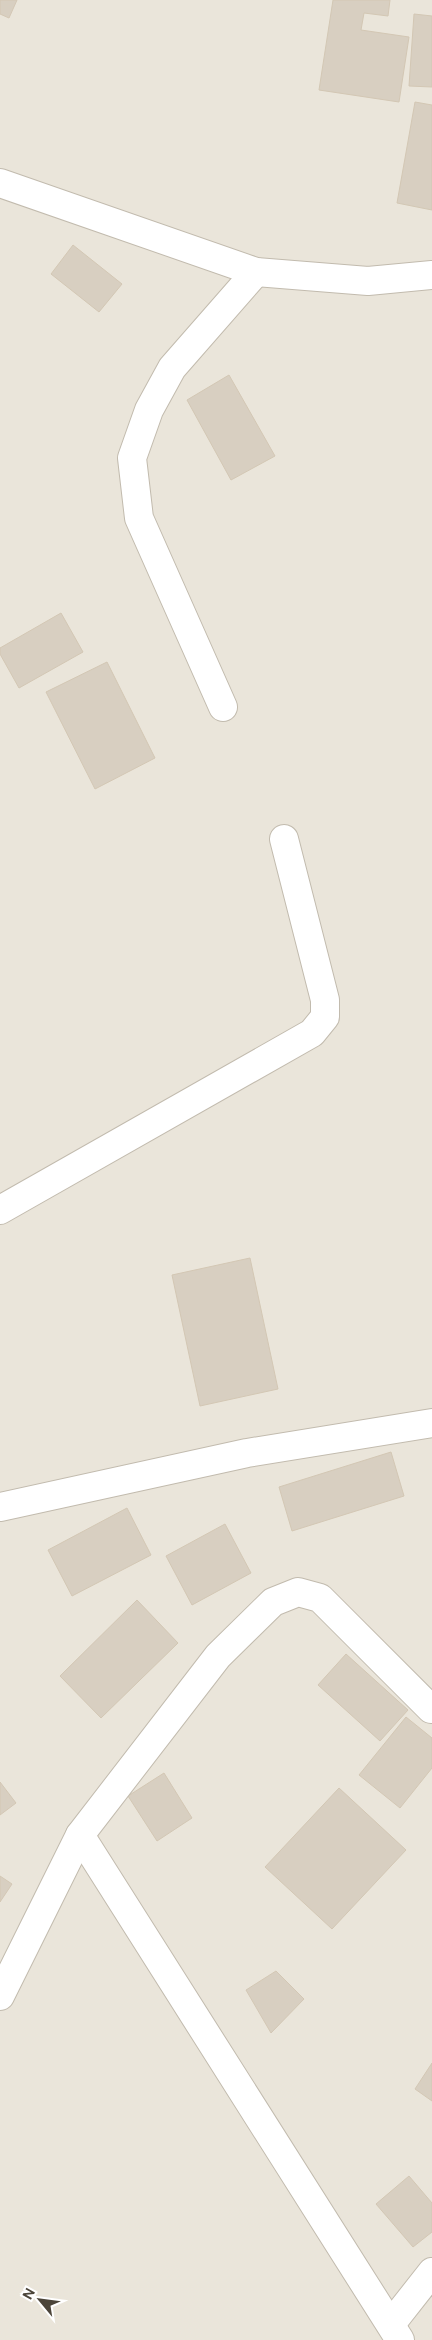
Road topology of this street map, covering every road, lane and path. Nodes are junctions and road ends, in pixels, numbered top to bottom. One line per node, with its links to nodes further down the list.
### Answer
1 (0, 183): 2 (street)
2 (256, 272): 3 (street); 4 (street)
3 (432, 275)
4 (223, 707)
5 (284, 839): 6 (street)
6 (0, 1210)
7 (432, 1423): 8 (street)
8 (0, 1507)
9 (431, 1709): 10 (street)
10 (80, 1835): 11 (street); 13 (street)
11 (0, 1996)
12 (432, 2272): 13 (street)
13 (395, 2332)

